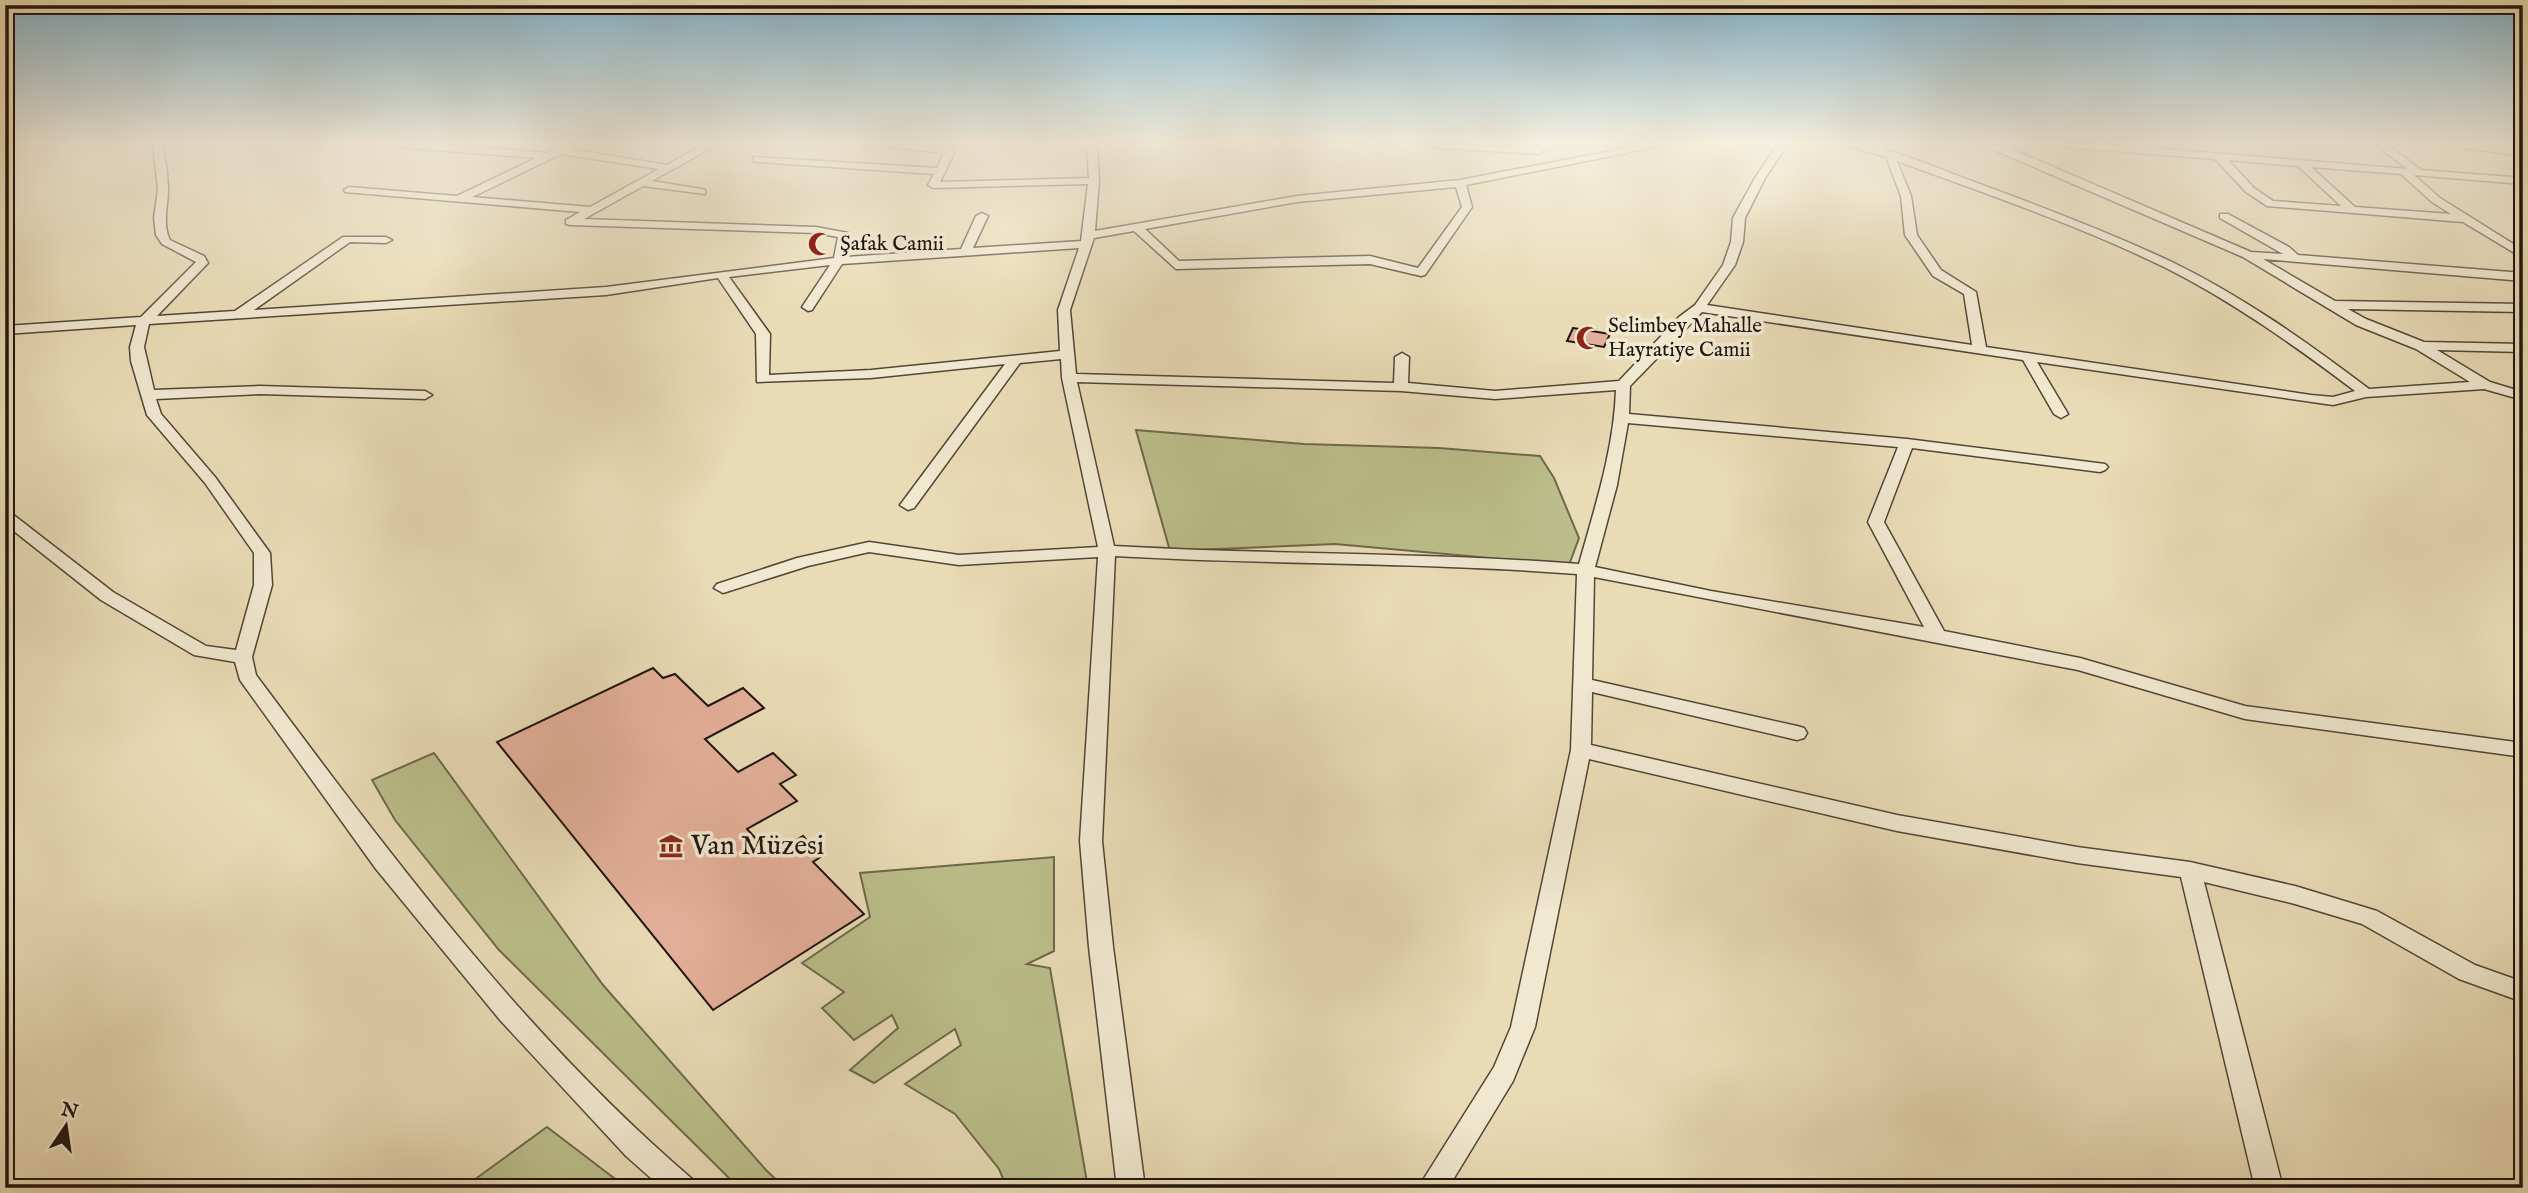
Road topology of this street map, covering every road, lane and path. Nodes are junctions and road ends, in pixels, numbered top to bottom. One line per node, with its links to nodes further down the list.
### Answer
1 (162, 200): 35 (street)
2 (467, 200): 14 (street)
3 (611, 200): 15 (street)
4 (1092, 200): 22 (street)
5 (1293, 200): 20 (street)
6 (1465, 200): 20 (street)
7 (1749, 200): 32 (street)
8 (1906, 200): 39 (street)
9 (2012, 200): 50 (street)
10 (2120, 200): 24 (street)
11 (2262, 200): 16 (street)
12 (2341, 200): 16 (street)
13 (2436, 200): 19 (street)
14 (483, 201): 15 (street)
15 (592, 210): 27 (street)
16 (2353, 211): 19 (street)
17 (982, 216): 23 (street)
18 (2224, 216): 26 (street)
19 (2467, 219): 25 (street)
20 (1136, 226): 22 (street)
21 (386, 240): 34 (street)
22 (1087, 240): 23 (street); 40 (street)
23 (965, 251): 27 (street)
24 (2247, 255): 26 (street); 30 (street)
25 (2523, 255)
26 (2293, 258): 29 (street)
27 (838, 261): 28 (street); 31 (street)
28 (721, 274): 34 (street); 42 (street)
29 (2523, 276)
30 (2333, 305): 33 (street); 37 (street)
31 (808, 307)
32 (1699, 308): 39 (street); 45 (street)
33 (2523, 308)
34 (237, 316): 35 (street)
35 (144, 323): 36 (street); 52 (street)
36 (5, 330)
37 (2421, 346): 38 (street); 46 (street)
38 (2523, 348)
39 (1980, 349): 43 (street)
40 (1067, 354): 42 (street); 44 (street)
41 (1402, 357): 47 (street)
42 (1017, 358): 58 (street)
43 (2028, 358): 50 (street); 54 (street)
44 (1069, 378): 47 (street); 60 (street)
45 (1623, 385): 47 (street); 55 (street)
46 (2485, 385): 48 (street); 50 (street)
47 (1401, 387)
48 (2502, 390): 49 (street); 53 (street)
49 (2523, 390)
50 (2366, 393)
51 (425, 394): 52 (street)
52 (148, 395): 64 (street)
53 (2523, 396)
54 (2061, 414)
55 (1622, 418): 56 (street); 61 (street)
56 (1907, 443): 57 (street); 63 (street)
57 (2100, 467)
58 (908, 505)
59 (5, 516): 64 (street)
60 (1107, 551): 61 (street); 62 (street); 72 (street)
61 (1586, 570): 63 (street); 65 (street)
62 (723, 588)
63 (1937, 635): 68 (street)
64 (243, 657): 71 (street)
65 (1583, 684): 66 (street); 67 (street)
66 (1797, 733)
67 (1581, 750): 69 (street); 73 (street)
68 (2523, 750)
69 (2190, 870): 70 (street); 74 (street)
70 (2523, 992)
71 (682, 1188)
72 (1131, 1188)
73 (1432, 1188)
74 (2269, 1188)

